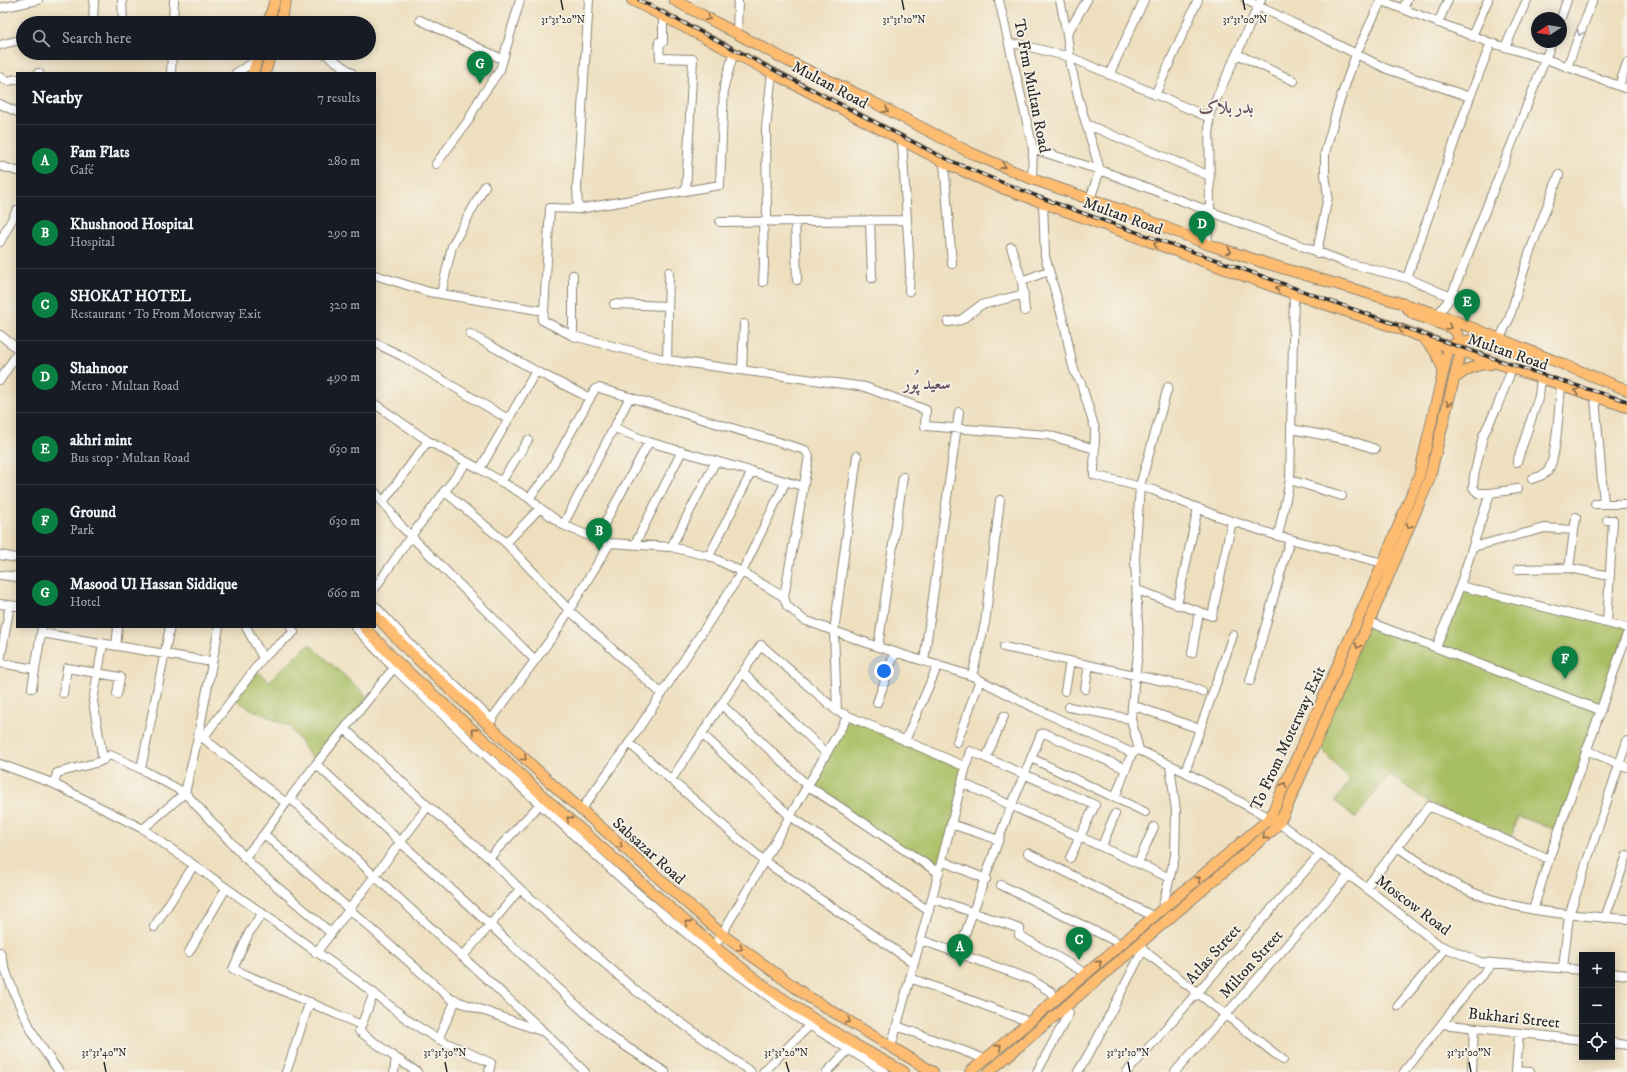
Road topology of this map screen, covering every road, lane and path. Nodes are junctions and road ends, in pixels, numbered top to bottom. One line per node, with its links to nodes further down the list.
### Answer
1 (38, 0): 26 (street)
2 (94, 0): 30 (street)
3 (122, 0): 31 (street)
4 (174, 0): 32 (street)
5 (275, 0): 33 (main road)
6 (286, 0): 34 (main road)
7 (520, 0): 50 (street)
8 (589, 0): 91 (street)
9 (632, 0): 29 (main road, Multan Road)
10 (674, 0): 37 (main road, Multan Road, one-way to 37)
11 (738, 0): 37 (street)
12 (999, 0): 43 (street, To Frm Multan Road)
13 (1060, 0): 38 (street)
14 (1087, 0): 38 (street)
15 (1144, 0): 65 (street)
16 (1198, 0): 71 (street)
17 (1246, 0): 25 (street)
18 (1380, 0): 27 (street); 48 (street)
19 (1407, 0): 27 (street)
20 (1448, 0): 36 (street)
21 (1488, 0): 39 (street)
22 (1527, 0): 44 (street)
23 (1568, 0): 28 (street)
24 (1593, 0): 58 (street, one-way to 58)
25 (1260, 3): 47 (street); 48 (street)
26 (0, 8)
27 (1403, 9): 36 (street)
28 (1563, 12)
29 (663, 15): 46 (main road, Multan Road); 88 (street)
30 (93, 16)
31 (123, 16)
32 (173, 16)
33 (270, 16)
34 (282, 16)
35 (420, 20): 50 (street)
36 (1438, 23): 39 (street)
37 (737, 33): 86 (main road, Multan Road, one-way to 86)
38 (1067, 34): 49 (street)
39 (1472, 36): 41 (street)
40 (16, 41): 42 (street)
41 (1491, 43): 44 (street); 72 (street)
42 (0, 45)
43 (1010, 45): 49 (street); 78 (street, To Frm Multan Road)
44 (1505, 47): 51 (street)
45 (1550, 48): 51 (street)
46 (734, 52): 64 (main road, Multan Road); 88 (street)
47 (1237, 54): 68 (street); 75 (street)
48 (1356, 54): 72 (street); 102 (street)
49 (1070, 56): 65 (street); 76 (street)
50 (502, 59): 80 (street)
51 (1546, 59): 58 (street); 117 (street)
52 (172, 60): 59 (street)
53 (253, 60): 60 (street)
54 (256, 60): 61 (main road)
55 (269, 60): 62 (main road)
56 (334, 60): 63 (street)
57 (1627, 63): 69 (street)
58 (1567, 67): 69 (street)
59 (171, 72)
60 (237, 72)
61 (253, 72)
62 (265, 72)
63 (351, 72)
64 (772, 72): 77 (main road, Multan Road); 96 (street)
65 (1109, 75): 71 (street)
66 (0, 77): 67 (street)
67 (16, 79)
68 (1294, 81)
69 (1619, 86): 70 (street)
70 (1627, 89)
71 (1155, 95): 75 (street)
72 (1470, 97): 109 (street)
73 (0, 104): 74 (street)
74 (16, 112)
75 (1210, 118): 85 (street)
76 (1086, 124): 82 (street); 85 (street)
77 (902, 140): 79 (main road, Multan Road); 95 (street)
78 (1033, 149): 82 (street); 86 (street, To Frm Multan Road)
79 (944, 162): 90 (main road, Multan Road); 103 (street)
80 (436, 164)
81 (0, 167): 83 (street)
82 (1100, 170): 89 (street); 93 (street)
83 (16, 171)
84 (1559, 175): 130 (street)
85 (1210, 176): 93 (street)
86 (1032, 179): 89 (main road, Multan Road)
87 (485, 186): 114 (street)
88 (686, 191): 91 (street)
89 (1090, 198): 100 (main road, Multan Road)
90 (1042, 203): 104 (street); 116 (main road, Multan Road, one-way to 90)
91 (578, 209): 122 (street)
92 (16, 212): 99 (street)
93 (1210, 212): 100 (street); 102 (street)
94 (870, 220): 95 (street); 97 (street); 108 (street)
95 (907, 220): 113 (street)
96 (765, 221): 97 (street); 98 (street); 112 (street)
97 (795, 221): 110 (street)
98 (720, 222)
99 (0, 242)
100 (1207, 244): 118 (main road, Multan Road, one-way to 118)
101 (1011, 247): 111 (street)
102 (1317, 252): 109 (street)
103 (952, 264)
104 (1048, 271): 111 (street); 162 (street)
105 (669, 272): 120 (street)
106 (376, 275): 114 (street)
107 (573, 276): 128 (street)
108 (872, 278)
109 (1407, 278): 117 (street)
110 (797, 280)
111 (1022, 281): 115 (street)
112 (763, 282)
113 (909, 291)
114 (441, 294): 122 (street)
115 (1024, 294): 121 (street); 124 (street)
116 (1294, 294): 129 (main road, Multan Road, one-way to 116); 158 (street)
117 (1451, 298): 123 (street)
118 (1403, 303): 123 (main road, Multan Road); 134 (main road, one-way to 134)
119 (614, 304): 120 (street)
120 (668, 306): 137 (street)
121 (1025, 310)
122 (544, 311): 128 (street)
123 (1438, 314): 130 (main road, Multan Road)
124 (948, 322)
125 (744, 324): 140 (street)
126 (470, 334): 141 (street)
127 (0, 335): 132 (street)
128 (573, 336): 137 (street)
129 (1423, 337): 133 (main road, Multan Road); 142 (main road)
130 (1500, 338): 136 (main road, Multan Road)
131 (376, 343): 155 (street)
132 (16, 347)
133 (1449, 347): 134 (main road, Multan Road); 142 (main road, To From Moterway Exit)
134 (1460, 347): 136 (main road); 138 (main road, Multan Road); 143 (main road, To From Moterway Exit)
135 (16, 356): 145 (street)
136 (1545, 357): 148 (main road, Multan Road)
137 (667, 360): 140 (street)
138 (1499, 364): 139 (main road, Multan Road); 143 (main road)
139 (1512, 369): 144 (main road, Multan Road); 181 (street)
140 (742, 370): 157 (street)
141 (536, 371): 150 (street); 155 (street)
142 (1444, 371): 206 (main road, To From Moterway Exit)
143 (1455, 378): 224 (main road, To From Moterway Exit, one-way to 224)
144 (1541, 379): 146 (main road, Multan Road); 168 (street)
145 (0, 380)
146 (1561, 386): 151 (main road, Multan Road, one-way to 146); 172 (street)
147 (1168, 387): 177 (street)
148 (1627, 390)
149 (630, 397): 150 (street); 156 (street); 176 (street)
150 (590, 398): 183 (street)
151 (1595, 398): 153 (main road, Multan Road); 186 (street)
152 (376, 405): 160 (street)
153 (1627, 408)
154 (959, 412): 157 (street)
155 (508, 419): 169 (street)
156 (614, 428): 161 (street); 192 (street)
157 (957, 429): 162 (street); 248 (street)
158 (1291, 429): 163 (street); 173 (street)
159 (528, 440): 175 (street)
160 (428, 441): 167 (street); 185 (street)
161 (649, 442): 164 (street); 196 (street)
162 (1095, 449): 177 (street)
163 (1375, 449)
164 (682, 451): 166 (street); 200 (street)
165 (858, 456): 235 (street)
166 (716, 461): 170 (street); 201 (street)
167 (467, 462): 169 (street); 179 (street)
168 (1517, 462)
169 (480, 469): 175 (street)
170 (752, 471): 174 (street); 204 (street)
171 (903, 477): 240 (street)
172 (1532, 479)
173 (1290, 480): 182 (street); 195 (street)
174 (786, 481): 176 (street); 209 (street)
175 (501, 482): 183 (street)
176 (802, 486): 216 (street)
177 (1140, 486): 188 (street); 215 (street)
178 (1518, 489): 181 (street)
179 (444, 491): 194 (street); 198 (street)
180 (376, 493): 185 (street)
181 (1490, 493): 202 (street)
182 (1342, 496)
183 (529, 498): 187 (street)
184 (1000, 500): 259 (street)
185 (383, 502): 194 (street)
186 (1627, 504)
187 (540, 508): 192 (street); 198 (street)
188 (1198, 508): 191 (street); 218 (street)
189 (1576, 516): 193 (street)
190 (1607, 520): 211 (street)
191 (1232, 521): 195 (street); 222 (street)
192 (563, 525): 196 (street)
193 (1574, 530): 202 (street); 207 (street)
194 (411, 536): 214 (street); 247 (street)
195 (1278, 536): 197 (street)
196 (596, 539): 199 (street)
197 (1290, 539): 206 (street); 261 (street)
198 (506, 543): 221 (street)
199 (610, 543): 200 (street); 221 (street)
200 (635, 544): 201 (street)
201 (671, 547): 204 (street)
202 (1473, 547): 213 (street)
203 (0, 555): 205 (street)
204 (709, 556): 209 (street)
205 (16, 558)
206 (1383, 563): 319 (main road, To From Moterway Exit, one-way to 206)
207 (1569, 568): 208 (street); 211 (street)
208 (1518, 569)
209 (742, 572): 216 (street); 268 (street)
210 (0, 575): 212 (street)
211 (1610, 576): 225 (street)
212 (16, 578)
213 (1460, 586): 225 (street); 242 (street)
214 (376, 587)
215 (1137, 590): 218 (street); 258 (street)
216 (784, 597): 235 (street, Moscow Road)
217 (0, 604): 219 (street)
218 (1177, 605): 222 (street)
219 (13, 606): 250 (street)
220 (376, 607): 278 (street)
221 (569, 610): 247 (street); 268 (street)
222 (1199, 612): 244 (street)
223 (376, 616): 278 (main road, Sabsazar Road)
224 (1369, 622): 242 (street); 320 (main road, To From Moterway Exit, one-way to 320)
225 (1608, 623): 233 (street)
226 (118, 628): 239 (street)
227 (170, 628): 245 (street)
228 (219, 628): 251 (street)
229 (247, 628): 246 (street)
230 (291, 628): 246 (street)
231 (355, 628): 254 (street)
232 (365, 628): 254 (main road, Sabsazar Road)
233 (1627, 628)
234 (42, 630): 238 (street); 255 (street)
235 (834, 632): 240 (street, Moscow Road); 274 (street)
236 (1627, 634): 273 (street)
237 (1233, 635): 280 (street)
238 (103, 644): 239 (street); 256 (street)
239 (116, 646): 245 (street)
240 (878, 647): 243 (street, Moscow Road)
241 (1004, 647): 249 (street)
242 (1436, 648): 273 (street)
243 (895, 652): 248 (street, Moscow Road); 269 (street)
244 (1192, 652)
245 (164, 653): 251 (street); 301 (street)
246 (263, 658): 282 (street)
247 (535, 660): 278 (street)
248 (924, 661): 252 (street, Moscow Road)
249 (1070, 661): 253 (street); 264 (street)
250 (0, 662): 255 (street)
251 (212, 662): 282 (street)
252 (938, 665): 259 (street, Moscow Road); 284 (street)
253 (1089, 665): 258 (street); 263 (street)
254 (396, 666): 279 (street); 288 (main road, Sabsazar Road, one-way to 254); 312 (street)
255 (35, 669): 262 (street)
256 (98, 673): 266 (street); 267 (street); 294 (street)
257 (743, 673): 270 (street); 274 (street); 291 (street)
258 (1135, 675): 265 (street); 271 (street)
259 (972, 676): 260 (street, Moscow Road)
260 (980, 680): 285 (street); 290 (street, Moscow Road)
261 (1250, 681)
262 (32, 688)
263 (1085, 689)
264 (1065, 691)
265 (1202, 692)
266 (63, 693)
267 (117, 694)
268 (662, 694): 287 (street)
269 (877, 703)
270 (722, 704): 281 (street); 308 (street)
271 (1132, 705): 277 (street); 280 (street)
272 (1069, 707): 277 (street)
273 (1600, 710): 289 (street)
274 (837, 711): 275 (street)
275 (848, 716): 284 (street); 291 (street)
276 (1004, 716): 292 (street)
277 (1131, 719): 290 (street)
278 (490, 722): 283 (main road, Sabsazar Road)
279 (345, 729): 296 (street); 313 (street)
280 (1200, 729): 303 (street)
281 (702, 734): 305 (street); 318 (street)
282 (200, 738): 309 (street); 311 (street)
283 (504, 739): 288 (main road); 315 (main road, Sabsazar Road, one-way to 315)
284 (905, 741): 299 (street)
285 (957, 742)
286 (1627, 742): 297 (street)
287 (629, 743): 305 (street); 315 (street)
288 (495, 750): 312 (main road, Sabsazar Road)
289 (1586, 750): 297 (street); 336 (street)
290 (1136, 751): 298 (street, Moscow Road); 302 (street)
291 (826, 753): 308 (street)
292 (986, 758): 299 (street); 304 (street)
293 (1031, 758): 302 (street); 304 (street); 310 (street)
294 (103, 760): 301 (street); 307 (street)
295 (0, 764): 307 (street)
296 (316, 764): 311 (street); 327 (street)
297 (1619, 764): 300 (street); 357 (street)
298 (1170, 765): 303 (street, Moscow Road); 344 (street)
299 (966, 767): 306 (street)
300 (1627, 767)
301 (141, 769): 309 (street)
302 (1126, 769): 310 (street)
303 (1185, 772): 319 (street, Moscow Road)
304 (1025, 774): 314 (street); 325 (street)
305 (671, 780): 337 (street)
306 (962, 783): 314 (street); 321 (street)
307 (54, 784): 323 (street)
308 (807, 785): 318 (street); 341 (street)
309 (185, 793): 323 (street); 333 (street)
310 (1115, 798): 316 (street)
311 (288, 800): 324 (street); 342 (street)
312 (542, 801): 334 (street); 369 (main road, Sabsazar Road)
313 (428, 806): 327 (street); 334 (street)
314 (1011, 806): 325 (street); 326 (street)
315 (581, 810): 364 (main road, Sabsazar Road, one-way to 364)
316 (1145, 812)
317 (1115, 814): 328 (street)
318 (790, 816): 337 (street); 354 (street)
319 (1270, 818): 320 (street, Moscow Road); 351 (main road, To From Moterway Exit, one-way to 319)
320 (1279, 823): 331 (street, Moscow Road); 367 (main road, To From Moterway Exit, one-way to 367)
321 (951, 824): 326 (street); 338 (street)
322 (1154, 827): 339 (street)
323 (143, 829): 340 (street)
324 (264, 834): 333 (street); 352 (street)
325 (1080, 836): 328 (street); 335 (street)
326 (999, 840): 345 (street)
327 (401, 842): 342 (street); 361 (street)
328 (1102, 846): 339 (street)
329 (1397, 847): 336 (street); 348 (street); 353 (street)
330 (1028, 853): 358 (street)
331 (1320, 854): 343 (street, Moscow Road); 384 (street, Atlas Street)
332 (1627, 855): 359 (street)
333 (244, 858): 363 (street)
334 (489, 858): 349 (street)
335 (1070, 858)
336 (1549, 859): 353 (street)
337 (764, 861): 364 (street); 375 (street)
338 (942, 861): 341 (street); 345 (street)
339 (1138, 863): 344 (street)
340 (194, 865): 347 (street); 362 (street)
341 (939, 873): 350 (street)
342 (375, 876): 352 (street); 374 (street)
343 (1349, 876): 348 (street, Moscow Road); 391 (street, Milton Street)
344 (1170, 878): 351 (street)
345 (986, 879): 356 (street)
346 (1001, 885): 366 (street)
347 (226, 888): 355 (street); 371 (street)
348 (1366, 888): 368 (street, Moscow Road)
349 (520, 889): 361 (street); 418 (street)
350 (932, 898): 354 (street); 356 (street)
351 (1162, 909): 358 (main road, To From Moterway Exit)
352 (349, 910): 363 (street); 387 (street)
353 (1534, 910): 357 (street)
354 (929, 911): 365 (street)
355 (262, 913): 372 (street); 388 (street)
356 (973, 914): 373 (street); 381 (street)
357 (1569, 915): 359 (street); 378 (street)
358 (1153, 916): 366 (main road, To From Moterway Exit)
359 (1605, 918): 360 (street)
360 (1627, 919)
361 (491, 924): 374 (street); 417 (street)
362 (154, 927)
363 (331, 933): 372 (street)
364 (723, 935): 369 (street); 405 (main road, Sabsazar Road, one-way to 405)
365 (920, 940): 373 (street); 375 (street)
366 (1121, 944): 381 (main road, To From Moterway Exit, one-way to 366)
367 (1141, 947): 384 (street); 390 (main road, To From Moterway Exit); 426 (street)
368 (1446, 948): 376 (street, Moscow Road); 389 (street)
369 (713, 950): 393 (main road, Sabsazar Road)
370 (0, 952): 377 (street)
371 (189, 952)
372 (316, 953): 385 (street)
373 (958, 954): 386 (street)
374 (463, 956): 398 (street)
375 (914, 963): 383 (street)
376 (1492, 963): 378 (street, Moscow Road); 394 (street, Bukhari Street)
377 (2, 967): 411 (street)
378 (1563, 968): 379 (street, Moscow Road)
379 (1579, 970)
380 (1615, 973): 382 (street)
381 (1087, 974): 386 (main road, To From Moterway Exit)
382 (1627, 975)
383 (910, 978): 392 (street); 396 (street)
384 (1197, 992): 391 (street); 427 (street, Atlas Street)
385 (374, 993): 395 (street); 400 (street)
386 (1057, 999): 392 (main road, To From Moterway Exit)
387 (456, 1000): 398 (street); 400 (street)
388 (310, 1002): 395 (street); 412 (street)
389 (1398, 1006)
390 (1065, 1008): 424 (main road, To From Moterway Exit); 425 (street)
391 (1225, 1014): 408 (street); 428 (street, Milton Street)
392 (1030, 1022): 407 (main road, To From Moterway Exit, one-way to 392)
393 (812, 1023): 404 (main road, Sabsazar Road); 419 (street)
394 (1442, 1024): 397 (street, Bukhari Street); 429 (street, Bukhari Street)
395 (361, 1025): 406 (street)
396 (897, 1026): 405 (street); 407 (street)
397 (1474, 1028): 399 (street, Bukhari Street); 430 (street)
398 (544, 1032): 416 (street)
399 (1519, 1033): 401 (street, Bukhari Street); 410 (street)
400 (438, 1039): 415 (street)
401 (1579, 1040)
402 (1615, 1043): 403 (street)
403 (1627, 1045)
404 (851, 1047): 409 (main road, Sabsazar Road); 420 (street)
405 (891, 1047): 422 (main road, Sabsazar Road)
406 (396, 1058): 413 (street); 414 (street)
407 (985, 1059): 423 (main road, To From Moterway Exit)
408 (1283, 1060)
409 (887, 1069): 421 (main road, Sabsazar Road)
410 (1516, 1071): 431 (street)
411 (59, 1072)
412 (286, 1072)
413 (394, 1072)
414 (417, 1072)
415 (489, 1072)
416 (585, 1072)
417 (665, 1072)
418 (751, 1072)
419 (763, 1072)
420 (827, 1072)
421 (904, 1072)
422 (933, 1072)
423 (970, 1072)
424 (989, 1072)
425 (1037, 1072)
426 (1078, 1072)
427 (1127, 1072)
428 (1175, 1072)
429 (1404, 1072)
430 (1472, 1072)
431 (1530, 1072)

